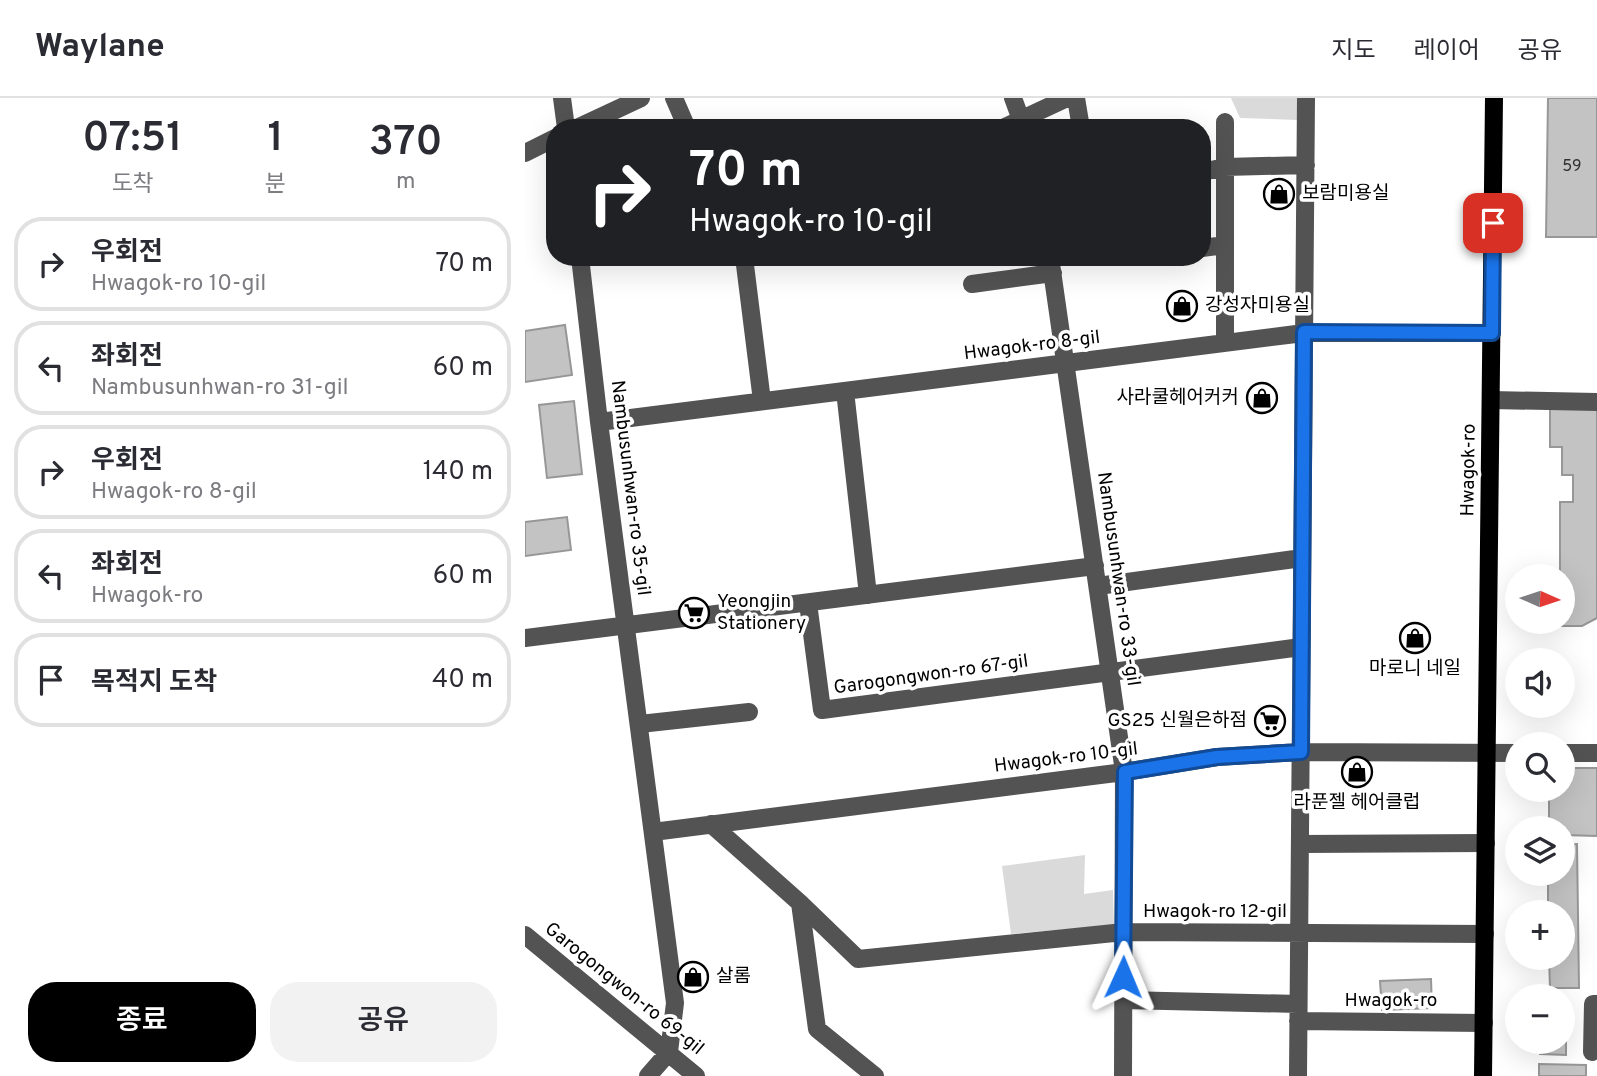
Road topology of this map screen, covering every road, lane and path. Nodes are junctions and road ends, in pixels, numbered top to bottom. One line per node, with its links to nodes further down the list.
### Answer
1 (562, 98): 9 (street)
2 (641, 98): 10 (street)
3 (674, 98): 11 (street)
4 (1013, 98): 12 (street)
5 (1066, 98): 13 (street)
6 (1076, 98): 14 (street)
7 (1306, 98): 18 (street)
8 (1495, 98): 29 (main road, Hwagok-ro)
9 (565, 119)
10 (596, 119)
11 (683, 119)
12 (1021, 119)
13 (1030, 119)
14 (1080, 119)
15 (1226, 122): 19 (street)
16 (546, 142): 17 (street)
17 (525, 153)
18 (1305, 165): 19 (street); 28 (street)
19 (1225, 167): 20 (street); 21 (street)
20 (1211, 170)
21 (1225, 246): 22 (street); 30 (street)
22 (1211, 247)
23 (581, 266): 36 (street, Nambusunhwan-ro 35-gil)
24 (745, 266): 34 (street)
25 (1048, 266): 27 (street)
26 (1052, 266): 31 (street, Nambusunhwan-ro 33-gil)
27 (972, 284)
28 (1304, 332): 29 (street, Hwagok-ro 8-gil); 30 (street, Hwagok-ro 8-gil); 37 (street)
29 (1492, 333): 33 (main road, Hwagok-ro)
30 (1226, 342): 31 (street, Hwagok-ro 8-gil)
31 (1066, 363): 32 (street, Hwagok-ro 8-gil); 38 (street, Nambusunhwan-ro 33-gil)
32 (845, 391): 34 (street, Hwagok-ro 8-gil); 40 (street)
33 (1491, 400): 35 (street); 49 (main road, Hwagok-ro)
34 (762, 401): 36 (street, Hwagok-ro 8-gil)
35 (1597, 401)
36 (599, 422): 42 (street, Nambusunhwan-ro 35-gil)
37 (1302, 558): 39 (street); 44 (street)
38 (1095, 566): 39 (street, Nambusunhwan-ro 33-gil); 40 (street)
39 (1098, 586): 45 (street, Nambusunhwan-ro 33-gil)
40 (868, 595): 41 (street)
41 (808, 603): 42 (street); 45 (street, Garogongwon-ro 67-gil)
42 (627, 626): 43 (street); 47 (street, Nambusunhwan-ro 35-gil)
43 (525, 638)
44 (1301, 647): 45 (street); 48 (street)
45 (1111, 672): 53 (street, Nambusunhwan-ro 33-gil)
46 (749, 712): 47 (street)
47 (640, 724): 55 (street, Nambusunhwan-ro 35-gil)
48 (1301, 752): 49 (street, Hwagok-ro 10-gil); 53 (street, Hwagok-ro 10-gil); 57 (street)
49 (1487, 753): 50 (street, Hwagok-ro 10-gil); 56 (main road, Hwagok-ro)
50 (1505, 753)
51 (1575, 753): 52 (street)
52 (1597, 753)
53 (1125, 772): 54 (street, Hwagok-ro 10-gil); 59 (street, Nambusunhwan-ro 33-gil)
54 (711, 824): 55 (street, Hwagok-ro 10-gil); 58 (street, Hwagok-ro 12-gil)
55 (653, 832): 67 (street, Nambusunhwan-ro 35-gil)
56 (1486, 843): 57 (street); 61 (main road, Hwagok-ro)
57 (1300, 844): 60 (street)
58 (800, 903): 59 (street, Hwagok-ro 12-gil); 71 (street)
59 (1124, 932): 60 (street, Hwagok-ro 12-gil); 63 (street, Nambusunhwan-ro 33-gil)
60 (1299, 933): 61 (street, Hwagok-ro 12-gil); 65 (street)
61 (1485, 934): 66 (main road, Hwagok-ro)
62 (525, 935): 67 (street, Garogongwon-ro 69-gil)
63 (1123, 1000): 65 (street, Hwagok-ro); 72 (street, Nambusunhwan-ro 33-gil)
64 (1597, 1004): 68 (street)
65 (1298, 1013): 66 (street, Hwagok-ro); 73 (street)
66 (1484, 1023): 74 (main road, Hwagok-ro)
67 (669, 1052): 69 (street); 70 (street, Garogongwon-ro 69-gil)
68 (1592, 1052)
69 (648, 1076)
70 (697, 1076)
71 (875, 1076)
72 (1123, 1076)
73 (1298, 1076)
74 (1483, 1076)

